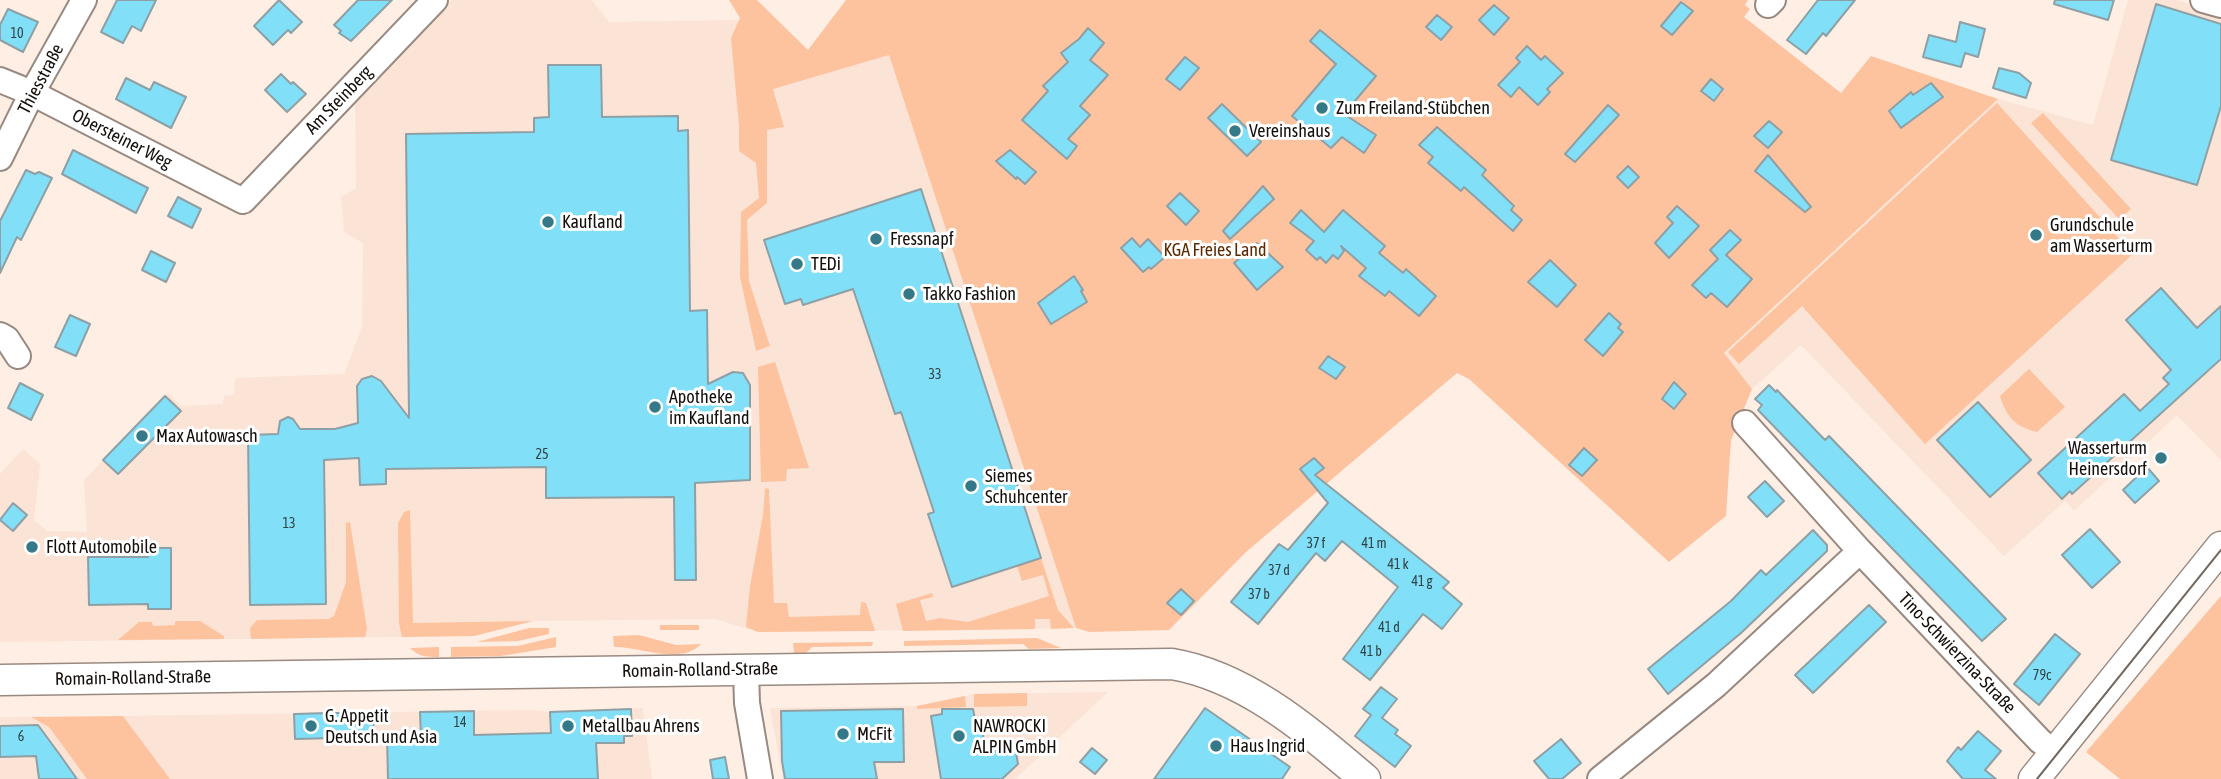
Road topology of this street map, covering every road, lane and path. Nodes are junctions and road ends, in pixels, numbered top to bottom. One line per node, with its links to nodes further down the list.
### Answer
1 (84, 0): 6 (street, Thiesstraße)
2 (435, 0): 8 (street, Am Steinberg)
3 (2203, 0): 4 (street)
4 (2221, 5)
5 (0, 80): 6 (street, Obersteiner Weg)
6 (32, 93): 7 (street, Thiesstraße); 8 (street, Obersteiner Weg)
7 (0, 159)
8 (243, 201)
9 (0, 335): 10 (street)
10 (18, 356)
11 (1745, 423): 13 (street, Tino-Schwierzina-Straße)
12 (2221, 547): 16 (main road)
13 (1860, 551): 16 (street, Tino-Schwierzina-Straße); 19 (street)
14 (746, 670): 15 (main road, Romain-Rolland-Straße); 17 (main road, Romain-Rolland-Straße); 18 (street)
15 (0, 680)
16 (2056, 753): 20 (main road)
17 (1360, 778)
18 (760, 779)
19 (1600, 779)
20 (2034, 779)

